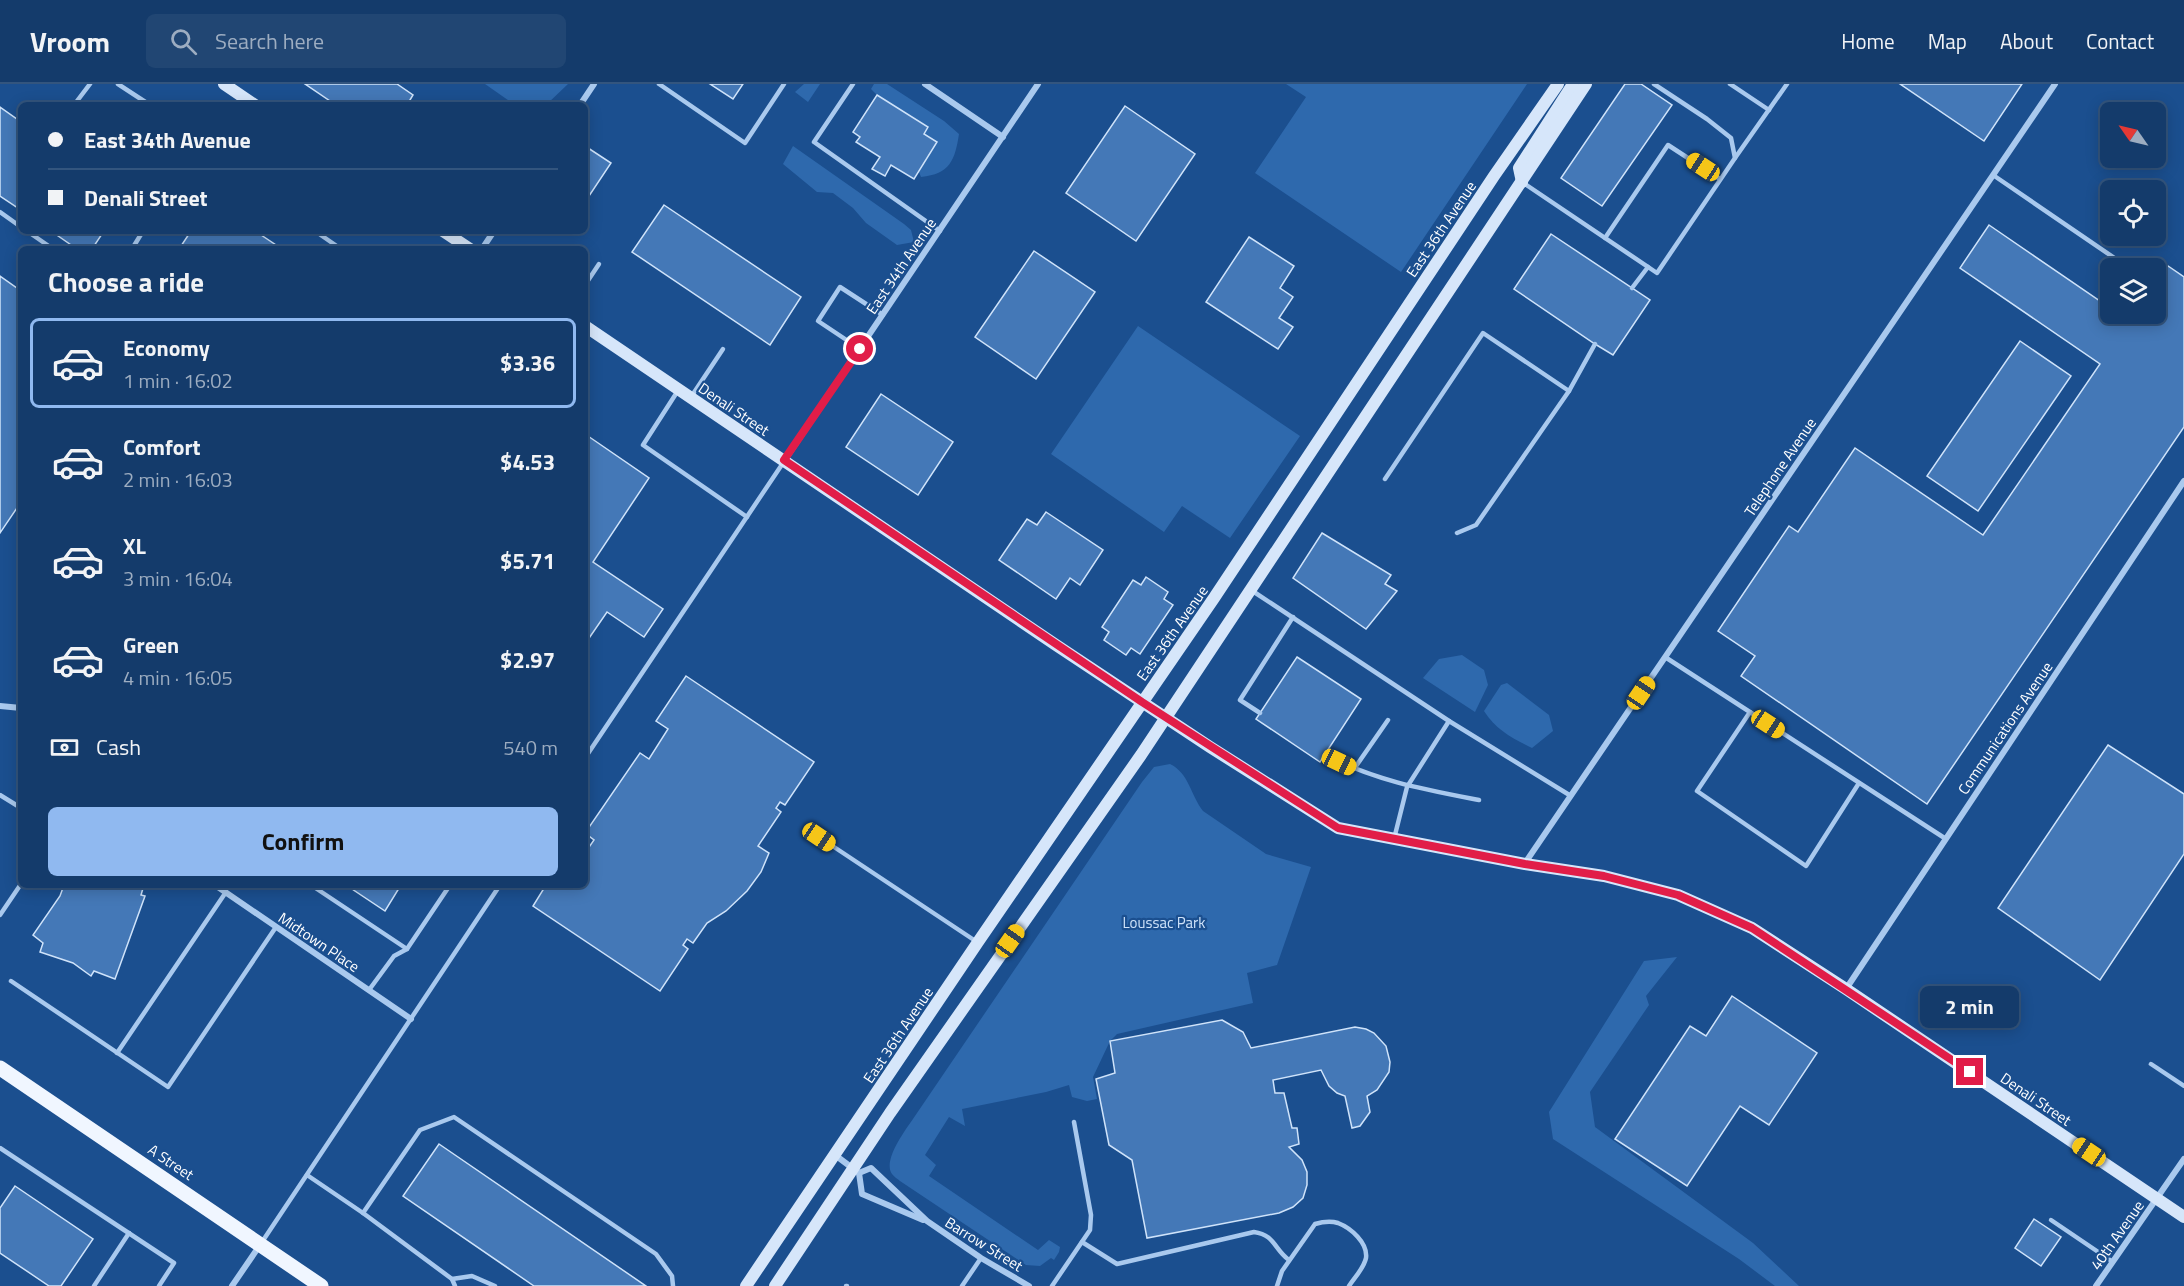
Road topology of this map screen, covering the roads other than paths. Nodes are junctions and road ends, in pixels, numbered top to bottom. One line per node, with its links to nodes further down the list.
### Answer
1 (90, 84): 17 (lane)
2 (118, 84): 18 (lane)
3 (224, 84): 19 (main road)
4 (594, 84): 20 (street)
5 (659, 84): 6 (lane)
6 (784, 84)
7 (853, 84): 29 (lane)
8 (925, 84): 22 (street)
9 (1038, 84): 22 (street, East 34th Avenue)
10 (1558, 84): 58 (main road, East 36th Avenue)
11 (1573, 84): 26 (main road)
12 (1586, 84): 26 (main road)
13 (1654, 84): 23 (lane)
14 (1730, 84): 21 (lane)
15 (1787, 84): 21 (lane)
16 (2055, 84): 24 (street, Telephone Avenue)
17 (76, 102)
18 (145, 102)
19 (251, 102)
20 (582, 102)
21 (1768, 110): 23 (lane)
22 (1003, 137): 29 (street, East 34th Avenue)
23 (1735, 158): 25 (lane)
24 (1993, 175): 37 (lane); 57 (street, Telephone Avenue)
25 (1720, 179): 33 (lane); 39 (lane)
26 (1522, 182): 33 (lane); 55 (main road)
27 (0, 212): 28 (lane)
28 (18, 225)
29 (940, 231): 42 (street, East 34th Avenue)
30 (31, 234): 34 (lane)
31 (319, 234): 35 (lane)
32 (448, 234): 36 (main road)
33 (1605, 238): 39 (lane)
34 (49, 246)
35 (337, 246)
36 (466, 246)
37 (2113, 258)
38 (599, 264): 40 (lane)
39 (1647, 267): 41 (lane)
40 (588, 280)
41 (1632, 288)
42 (883, 315): 46 (street, East 34th Avenue); 46 (lane)
43 (588, 328): 47 (main road, Denali Street)
44 (1595, 344): 48 (lane)
45 (723, 349): 49 (lane)
46 (860, 349): 50 (street, East 34th Avenue)
47 (679, 389): 49 (main road, Denali Street); 53 (lane)
48 (1569, 391): 51 (lane); 54 (lane)
49 (691, 398): 50 (main road, Denali Street)
50 (784, 460): 53 (lane); 58 (main road, Denali Street)
51 (1385, 479)
52 (2184, 481): 77 (street, Communications Avenue)
53 (747, 517): 66 (lane)
54 (1457, 533)
55 (1251, 590): 56 (lane); 63 (main road)
56 (1293, 617): 62 (lane); 65 (lane)
57 (1665, 657): 61 (lane); 72 (street, Telephone Avenue)
58 (1142, 702): 63 (main road, Denali Street); 87 (main road, East 36th Avenue)
59 (0, 706): 60 (street)
60 (18, 708)
61 (1750, 712): 69 (lane); 69 (lane)
62 (1260, 713)
63 (1165, 717): 76 (main road, Denali Street); 101 (main road)
64 (1388, 720): 68 (lane)
65 (1449, 721): 70 (lane); 72 (lane)
66 (588, 754)
67 (1325, 755): 68 (lane)
68 (1354, 769): 70 (lane)
69 (1859, 783): 77 (lane)
70 (1407, 786): 73 (lane); 76 (lane)
71 (0, 795): 74 (lane)
72 (1571, 796): 78 (street, Telephone Avenue)
73 (1479, 800)
74 (18, 806)
75 (819, 837): 87 (lane)
76 (1395, 839): 78 (main road, Denali Street)
77 (1946, 839): 90 (street, Communications Avenue)
78 (1525, 864): 90 (main road, Denali Street)
79 (18, 888): 85 (lane)
80 (220, 888): 84 (street, Midtown Place)
81 (316, 888): 88 (lane)
82 (448, 888): 88 (lane)
83 (498, 888): 92 (lane)
84 (226, 892): 86 (street, Midtown Place); 93 (lane)
85 (0, 915)
86 (276, 927): 91 (street, Midtown Place); 93 (lane)
87 (978, 942): 99 (main road, East 36th Avenue)
88 (407, 949): 91 (lane)
89 (11, 981): 93 (lane)
90 (1846, 989): 103 (main road, Denali Street)
91 (369, 990): 92 (street, Midtown Place)
92 (411, 1019): 102 (lane)
93 (117, 1053)
94 (2151, 1064): 96 (lane)
95 (0, 1068): 110 (main road, A Street)
96 (2184, 1086)
97 (1074, 1122): 109 (lane)
98 (0, 1148): 108 (lane)
99 (835, 1155): 101 (street, Barrow Street); 122 (main road, East 36th Avenue)
100 (2184, 1159): 103 (street, 40th Avenue)
101 (856, 1171): 107 (street, Barrow Street); 107 (street, Barrow Street); 123 (main road)
102 (306, 1174): 104 (lane); 110 (lane)
103 (2157, 1198): 105 (main road, Denali Street); 113 (street, 40th Avenue)
104 (363, 1213): 114 (lane); 121 (lane)
105 (2184, 1217)
106 (2051, 1220): 113 (lane)
107 (927, 1221): 111 (street, Barrow Street)
108 (129, 1233): 115 (lane); 116 (lane)
109 (1082, 1242): 112 (lane); 126 (lane)
110 (260, 1244): 117 (street); 118 (main road, A Street)
111 (981, 1258): 124 (lane); 125 (street, Barrow Street)
112 (1289, 1260): 127 (lane); 128 (lane)
113 (2112, 1262): 129 (street, 40th Avenue)
114 (452, 1279): 119 (lane); 120 (lane)
115 (94, 1286)
116 (159, 1286)
117 (232, 1286)
118 (321, 1286)
119 (455, 1286)
120 (495, 1286)
121 (673, 1286)
122 (746, 1286)
123 (776, 1286)
124 (962, 1286)
125 (1029, 1286)
126 (1052, 1286)
127 (1277, 1286)
128 (1349, 1286)
129 (2096, 1286)

